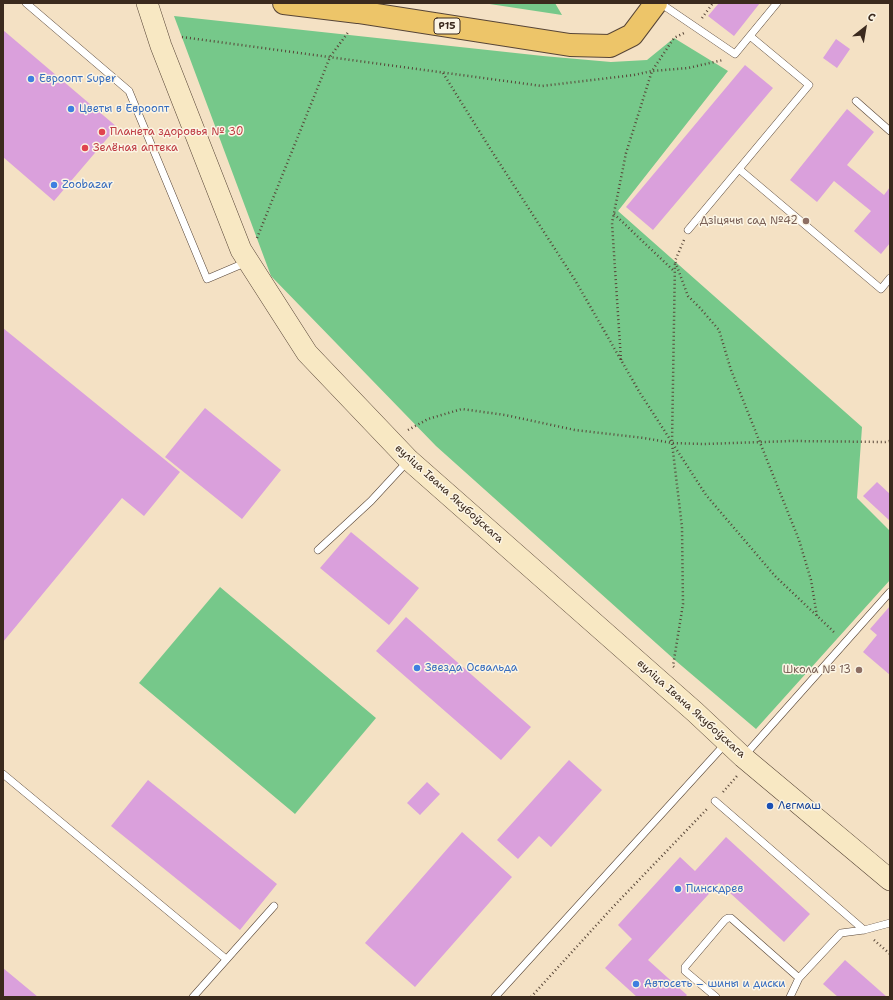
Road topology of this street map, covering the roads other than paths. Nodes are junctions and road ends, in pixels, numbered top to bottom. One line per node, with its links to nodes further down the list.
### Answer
1 (26, 3): 12 (lane)
2 (147, 3): 12 (street, вуліца Івана Якубоўскага)
3 (284, 3): 4 (main road, Р15)
4 (656, 3)
5 (660, 3): 7 (lane)
6 (777, 3): 7 (lane)
7 (750, 36): 10 (lane)
8 (856, 101): 9 (lane)
9 (890, 131)
10 (739, 169): 11 (lane); 13 (lane)
11 (688, 230)
12 (248, 262): 14 (street, вуліца Івана Якубоўскага)
13 (890, 278)
14 (402, 453): 15 (lane); 17 (street, вуліца Івана Якубоўскага)
15 (318, 550)
16 (890, 592): 18 (lane)
17 (727, 741): 18 (street, вуліца Івана Якубоўскага); 28 (lane)
18 (742, 764): 21 (street, вуліца Івана Якубоўскага)
19 (3, 774): 25 (lane)
20 (715, 801): 24 (lane)
21 (890, 880)
22 (274, 906): 25 (lane)
23 (890, 923): 24 (lane)
24 (864, 930): 26 (lane)
25 (226, 959): 27 (lane)
26 (799, 978): 29 (lane); 30 (lane)
27 (193, 997)
28 (495, 997)
29 (716, 997)
30 (790, 997)

